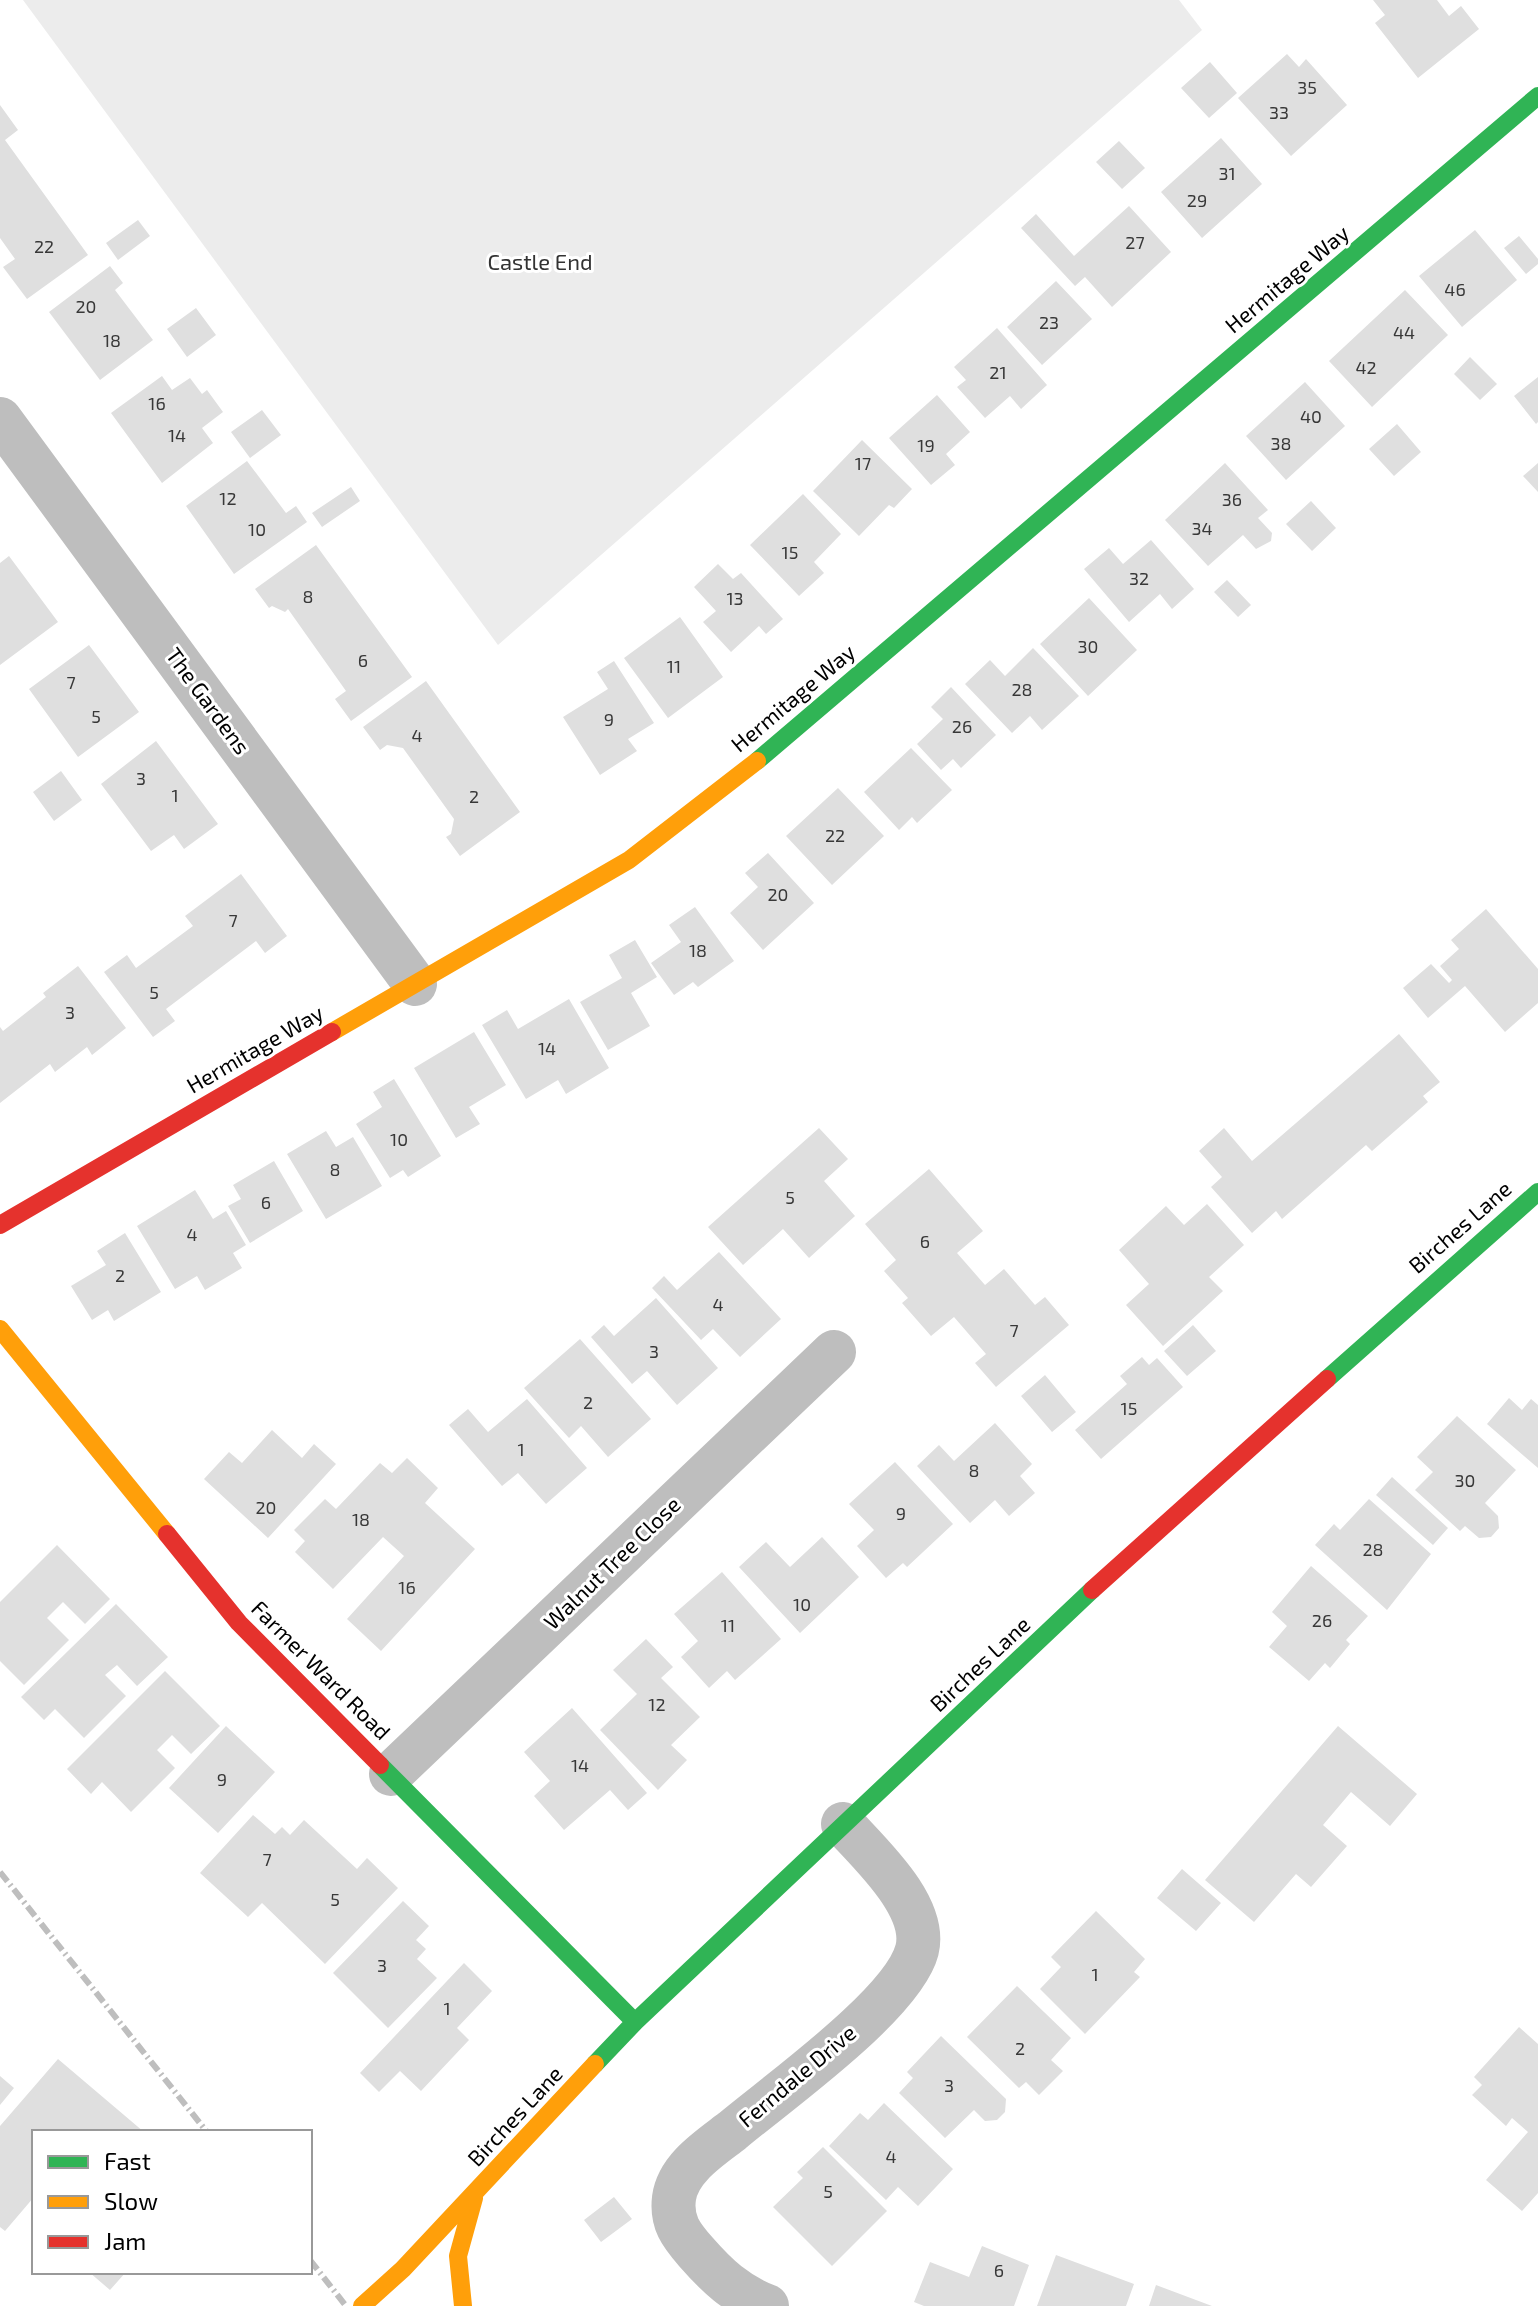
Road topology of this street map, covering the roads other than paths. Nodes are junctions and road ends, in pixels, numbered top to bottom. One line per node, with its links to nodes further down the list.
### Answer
1 (1538, 96): 3 (street, Hermitage Way)
2 (0, 419): 3 (street, The Gardens)
3 (415, 984): 5 (street, Hermitage Way)
4 (1538, 1192): 9 (street, Birches Lane)
5 (0, 1225)
6 (0, 1329): 8 (street, Farmer Ward Road)
7 (834, 1352): 8 (street, Walnut Tree Close)
8 (391, 1774): 10 (street, Farmer Ward Road)
9 (843, 1824): 10 (street, Birches Lane); 14 (street, Ferndale Drive)
10 (635, 2022): 11 (street, Birches Lane)
11 (476, 2192): 12 (street, Birches Lane); 13 (street, Birches Lane)
12 (362, 2306)
13 (463, 2306)
14 (767, 2306)

